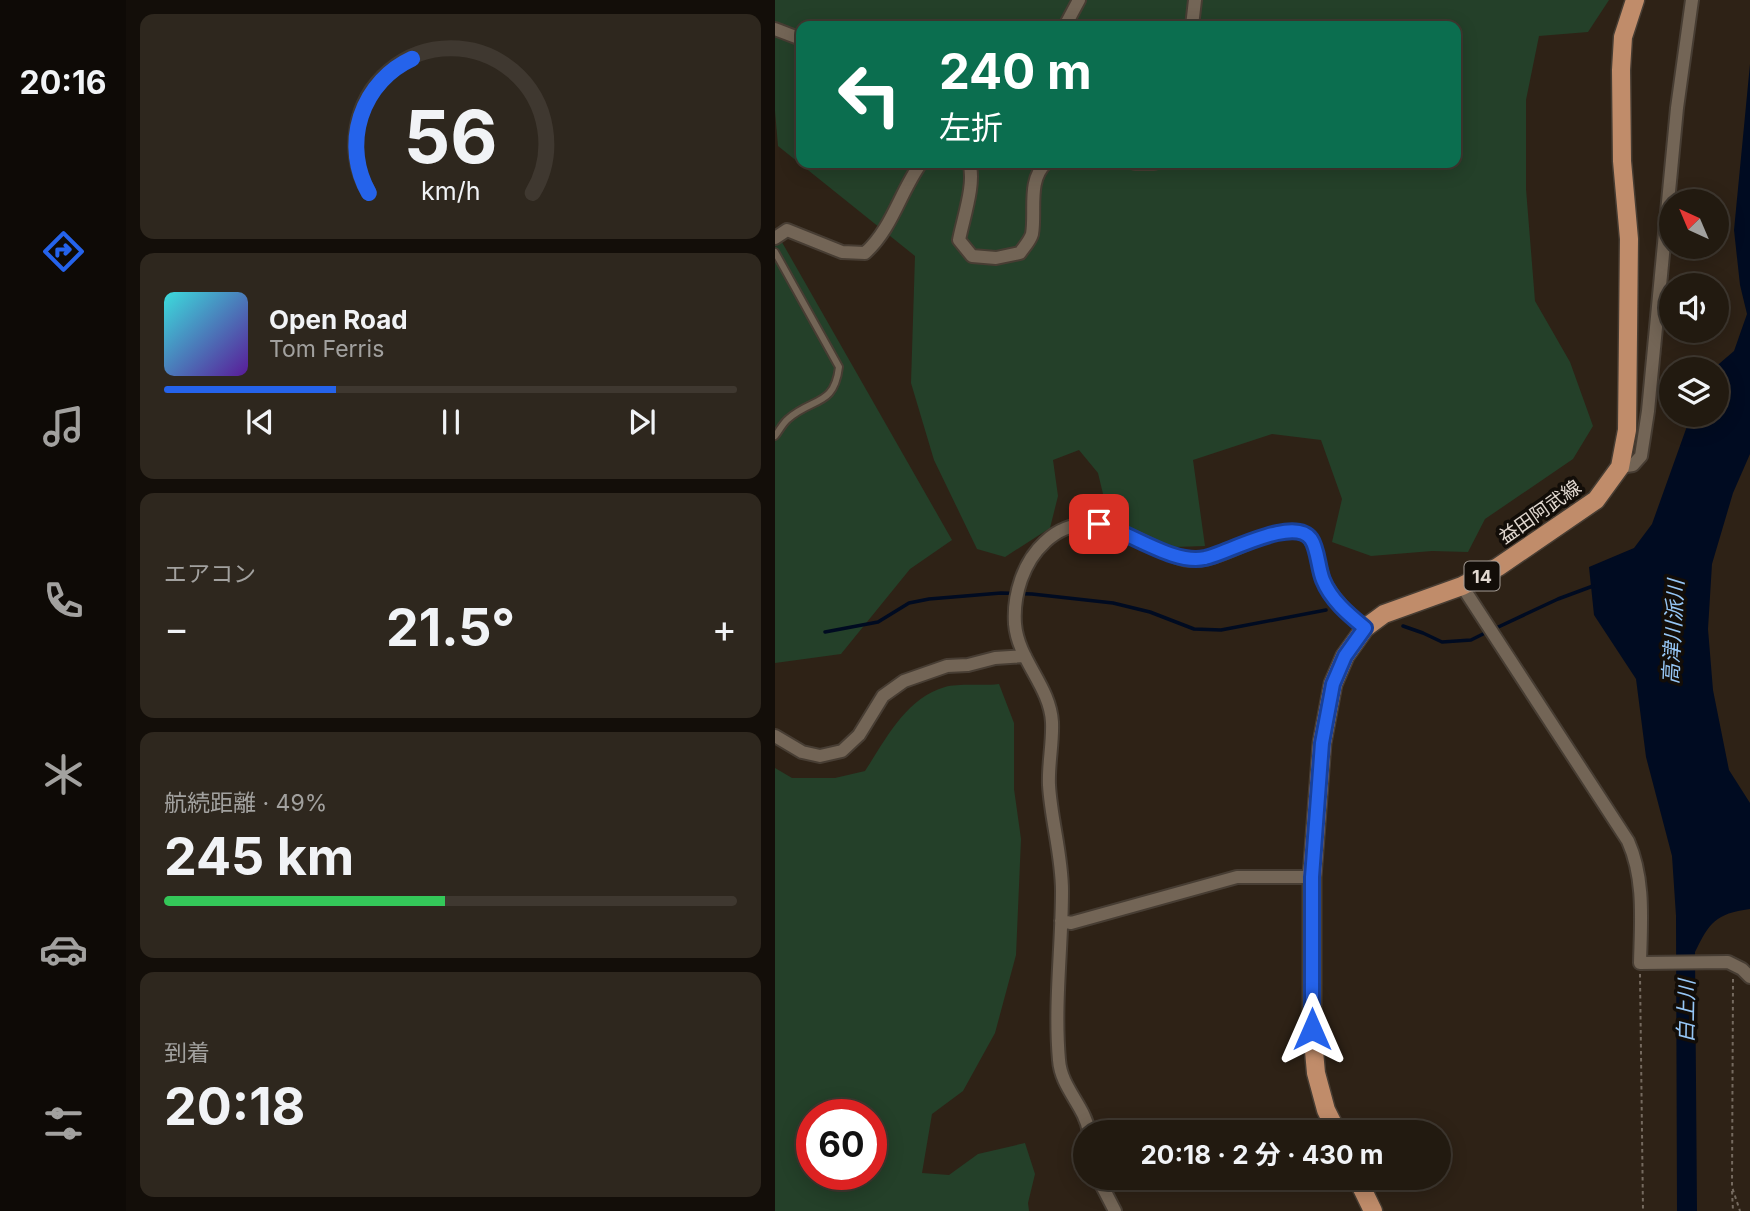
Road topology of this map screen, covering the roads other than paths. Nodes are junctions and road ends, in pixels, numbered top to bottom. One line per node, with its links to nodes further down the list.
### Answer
1 (1079, 0): 5 (street)
2 (1195, 0): 6 (street)
3 (1635, 0): 15 (main road, 益田阿武線 / 14)
4 (1691, 0): 15 (street)
5 (1068, 21)
6 (1193, 21)
7 (775, 29): 8 (street)
8 (796, 37)
9 (917, 168): 12 (street)
10 (971, 168): 11 (street)
11 (1040, 168)
12 (775, 237)
13 (775, 252): 14 (lane)
14 (775, 436)
15 (1620, 467): 16 (main road, 益田阿武線 / 14)
16 (1462, 586): 17 (main road, 益田阿武線 / 14); 22 (street)
17 (1365, 628): 18 (street); 20 (main road, 益田阿武線 / 14)
18 (1025, 656): 19 (street); 21 (street)
19 (775, 736)
20 (1312, 877): 21 (street); 24 (main road, 益田阿武線 / 14)
21 (1061, 921): 23 (street)
22 (1750, 977)
23 (1087, 1120)
24 (1331, 1120)
25 (1103, 1190): 27 (street)
26 (1363, 1190): 28 (main road)
27 (1115, 1211)
28 (1373, 1211)

